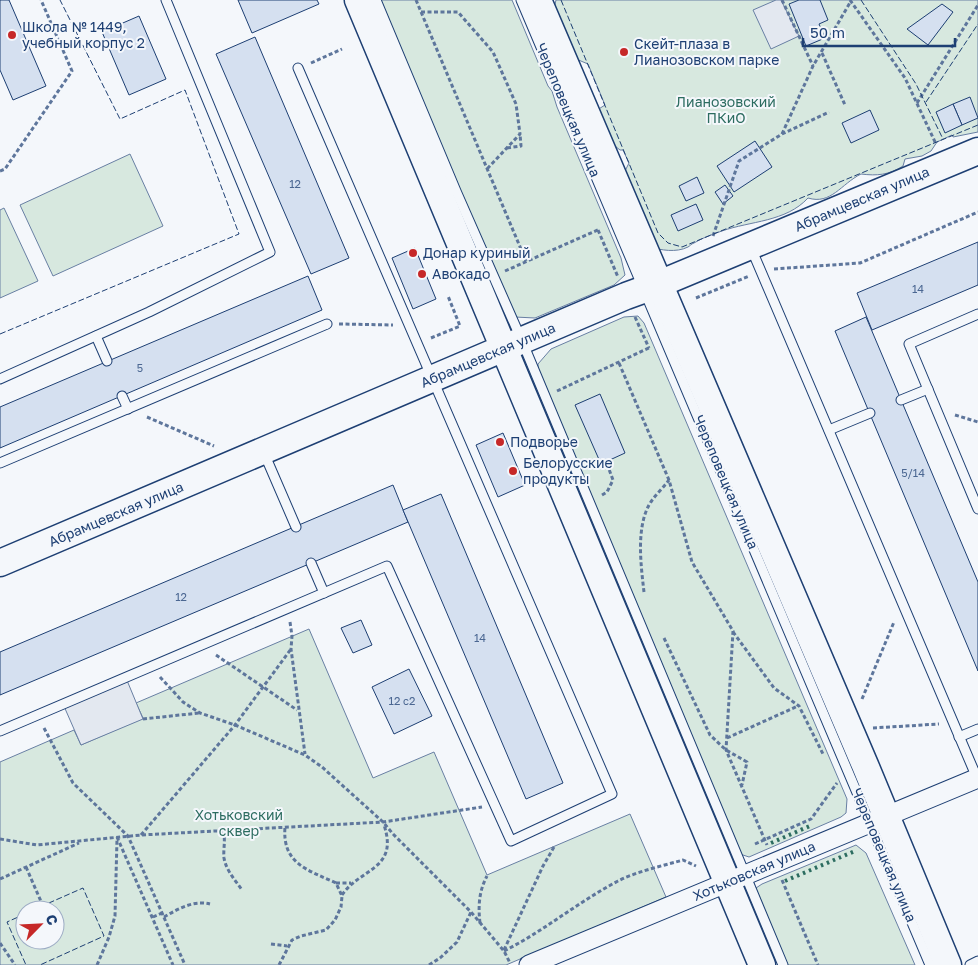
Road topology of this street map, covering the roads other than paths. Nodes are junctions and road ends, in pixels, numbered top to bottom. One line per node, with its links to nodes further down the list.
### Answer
1 (166, 0): 12 (lane)
2 (358, 0): 13 (main road)
3 (376, 0): 13 (lane)
4 (521, 0): 9 (lane, Череповецкая улица)
5 (538, 0): 9 (main road, Череповецкая улица)
6 (298, 68): 16 (lane)
7 (978, 151): 8 (main road, Абрамцевская улица)
8 (750, 246): 9 (main road, Абрамцевская улица); 22 (lane)
9 (642, 286): 13 (main road, Абрамцевская улица); 34 (main road, Череповецкая улица)
10 (978, 314): 17 (lane)
11 (327, 324): 20 (lane)
12 (96, 336): 14 (lane); 15 (lane)
13 (513, 345): 16 (main road, Абрамцевская улица); 35 (main road)
14 (107, 362)
15 (0, 379)
16 (432, 379): 23 (main road, Абрамцевская улица); 29 (lane)
17 (928, 389): 19 (lane); 25 (lane)
18 (122, 396): 20 (lane)
19 (902, 400)
20 (128, 409): 24 (lane)
21 (870, 414): 22 (lane)
22 (829, 430): 32 (lane)
23 (254, 455): 26 (lane); 27 (main road, Абрамцевская улица)
24 (0, 463)
25 (978, 508)
26 (296, 526)
27 (0, 563)
28 (311, 563): 29 (lane)
29 (324, 593): 31 (lane)
30 (978, 729): 32 (lane)
31 (0, 731)
32 (960, 737): 33 (lane)
33 (978, 778): 34 (street, Хотьковская улица)
34 (878, 819): 35 (street, Хотьковская улица); 40 (lane, Череповецкая улица); 41 (main road, Череповецкая улица)
35 (736, 879): 37 (street, Хотьковская улица); 38 (main road); 39 (lane)
36 (978, 961): 42 (lane)
37 (530, 965)
38 (762, 965)
39 (783, 965)
40 (930, 965)
41 (948, 965)
42 (970, 965)

